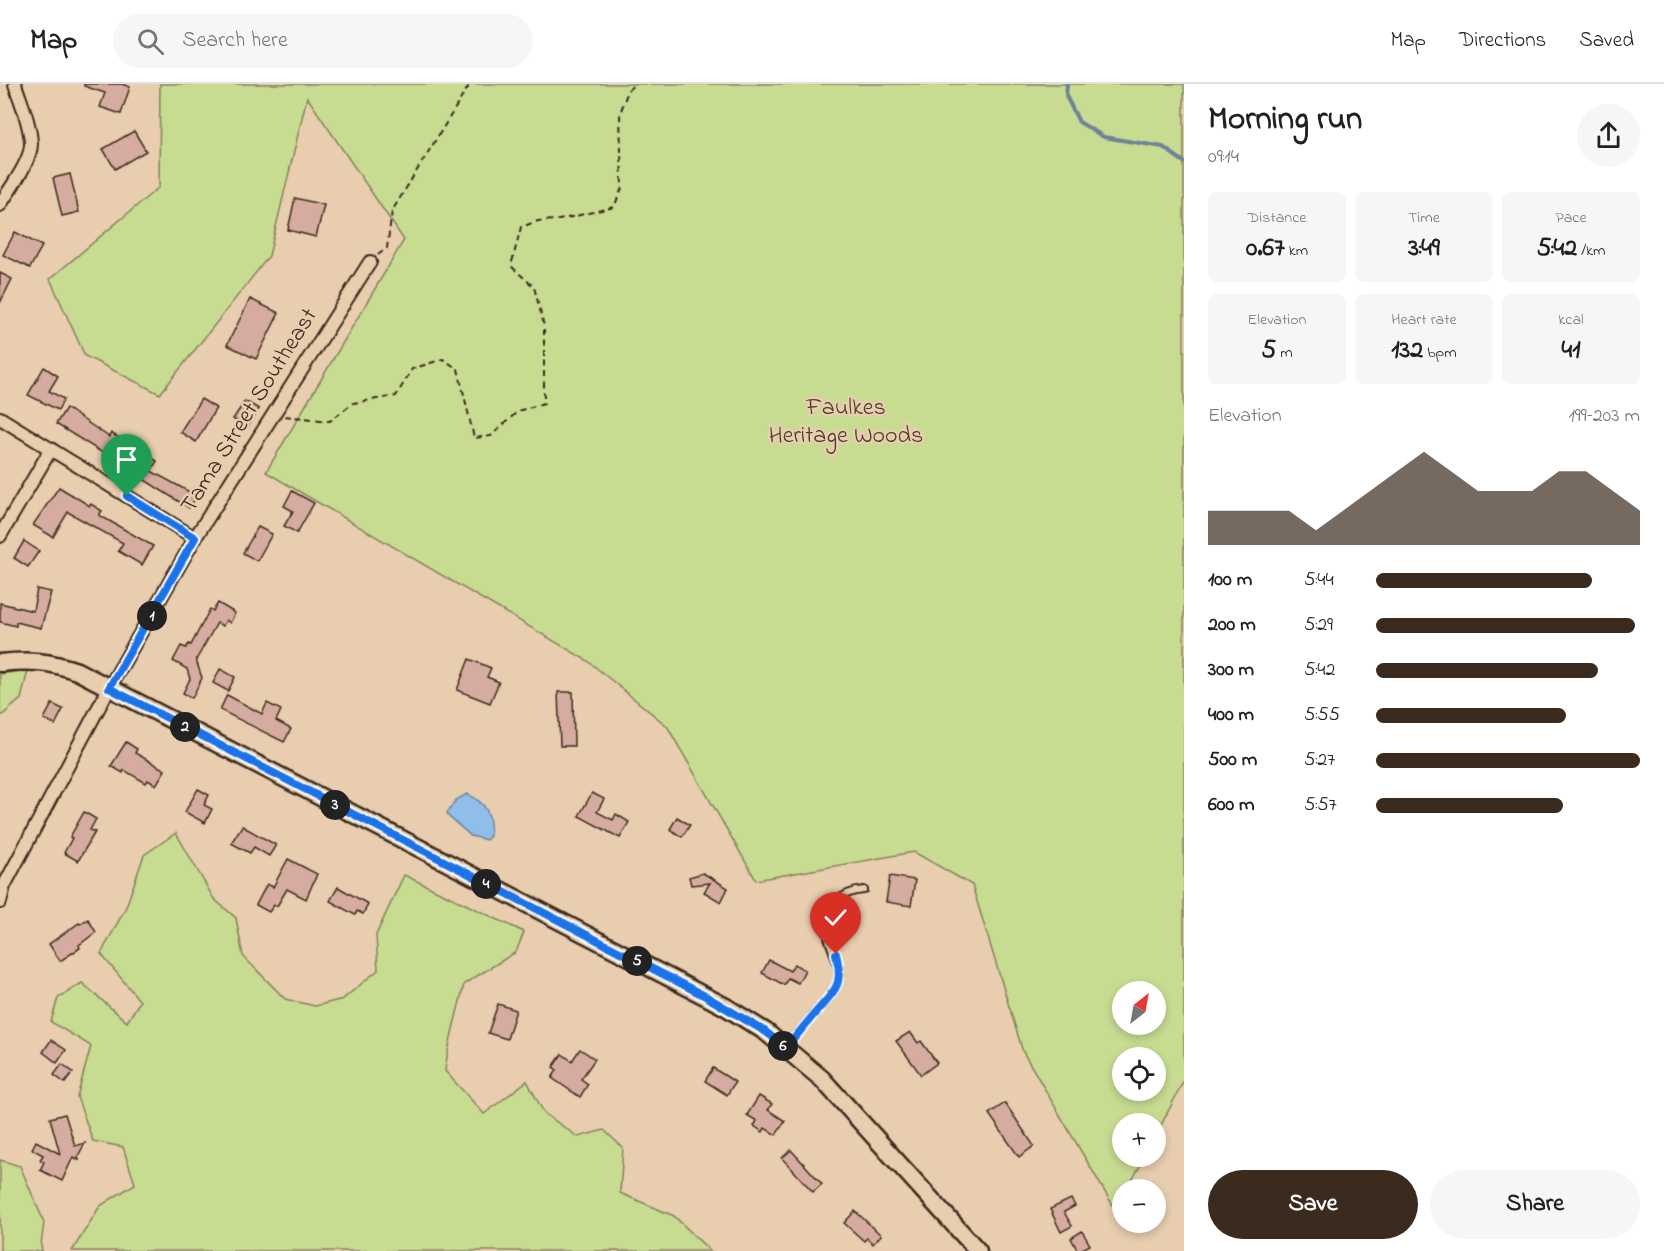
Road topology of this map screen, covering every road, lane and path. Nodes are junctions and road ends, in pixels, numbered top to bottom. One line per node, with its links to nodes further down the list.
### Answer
1 (15, 84): 4 (street)
2 (470, 84): 5 (path)
3 (635, 84): 6 (path)
4 (0, 205)
5 (370, 262): 6 (street, Tama Street Southeast)
6 (273, 414): 10 (street, Tama Street Southeast)
7 (0, 418): 8 (street)
8 (51, 449): 9 (street); 10 (street)
9 (0, 536)
10 (195, 538): 12 (street, Tama Street Southeast)
11 (0, 663): 12 (main road)
12 (109, 688): 14 (street, Tama Street Southeast); 15 (main road)
13 (864, 890): 15 (lane)
14 (0, 902)
15 (786, 1048): 16 (main road)
16 (978, 1251)

